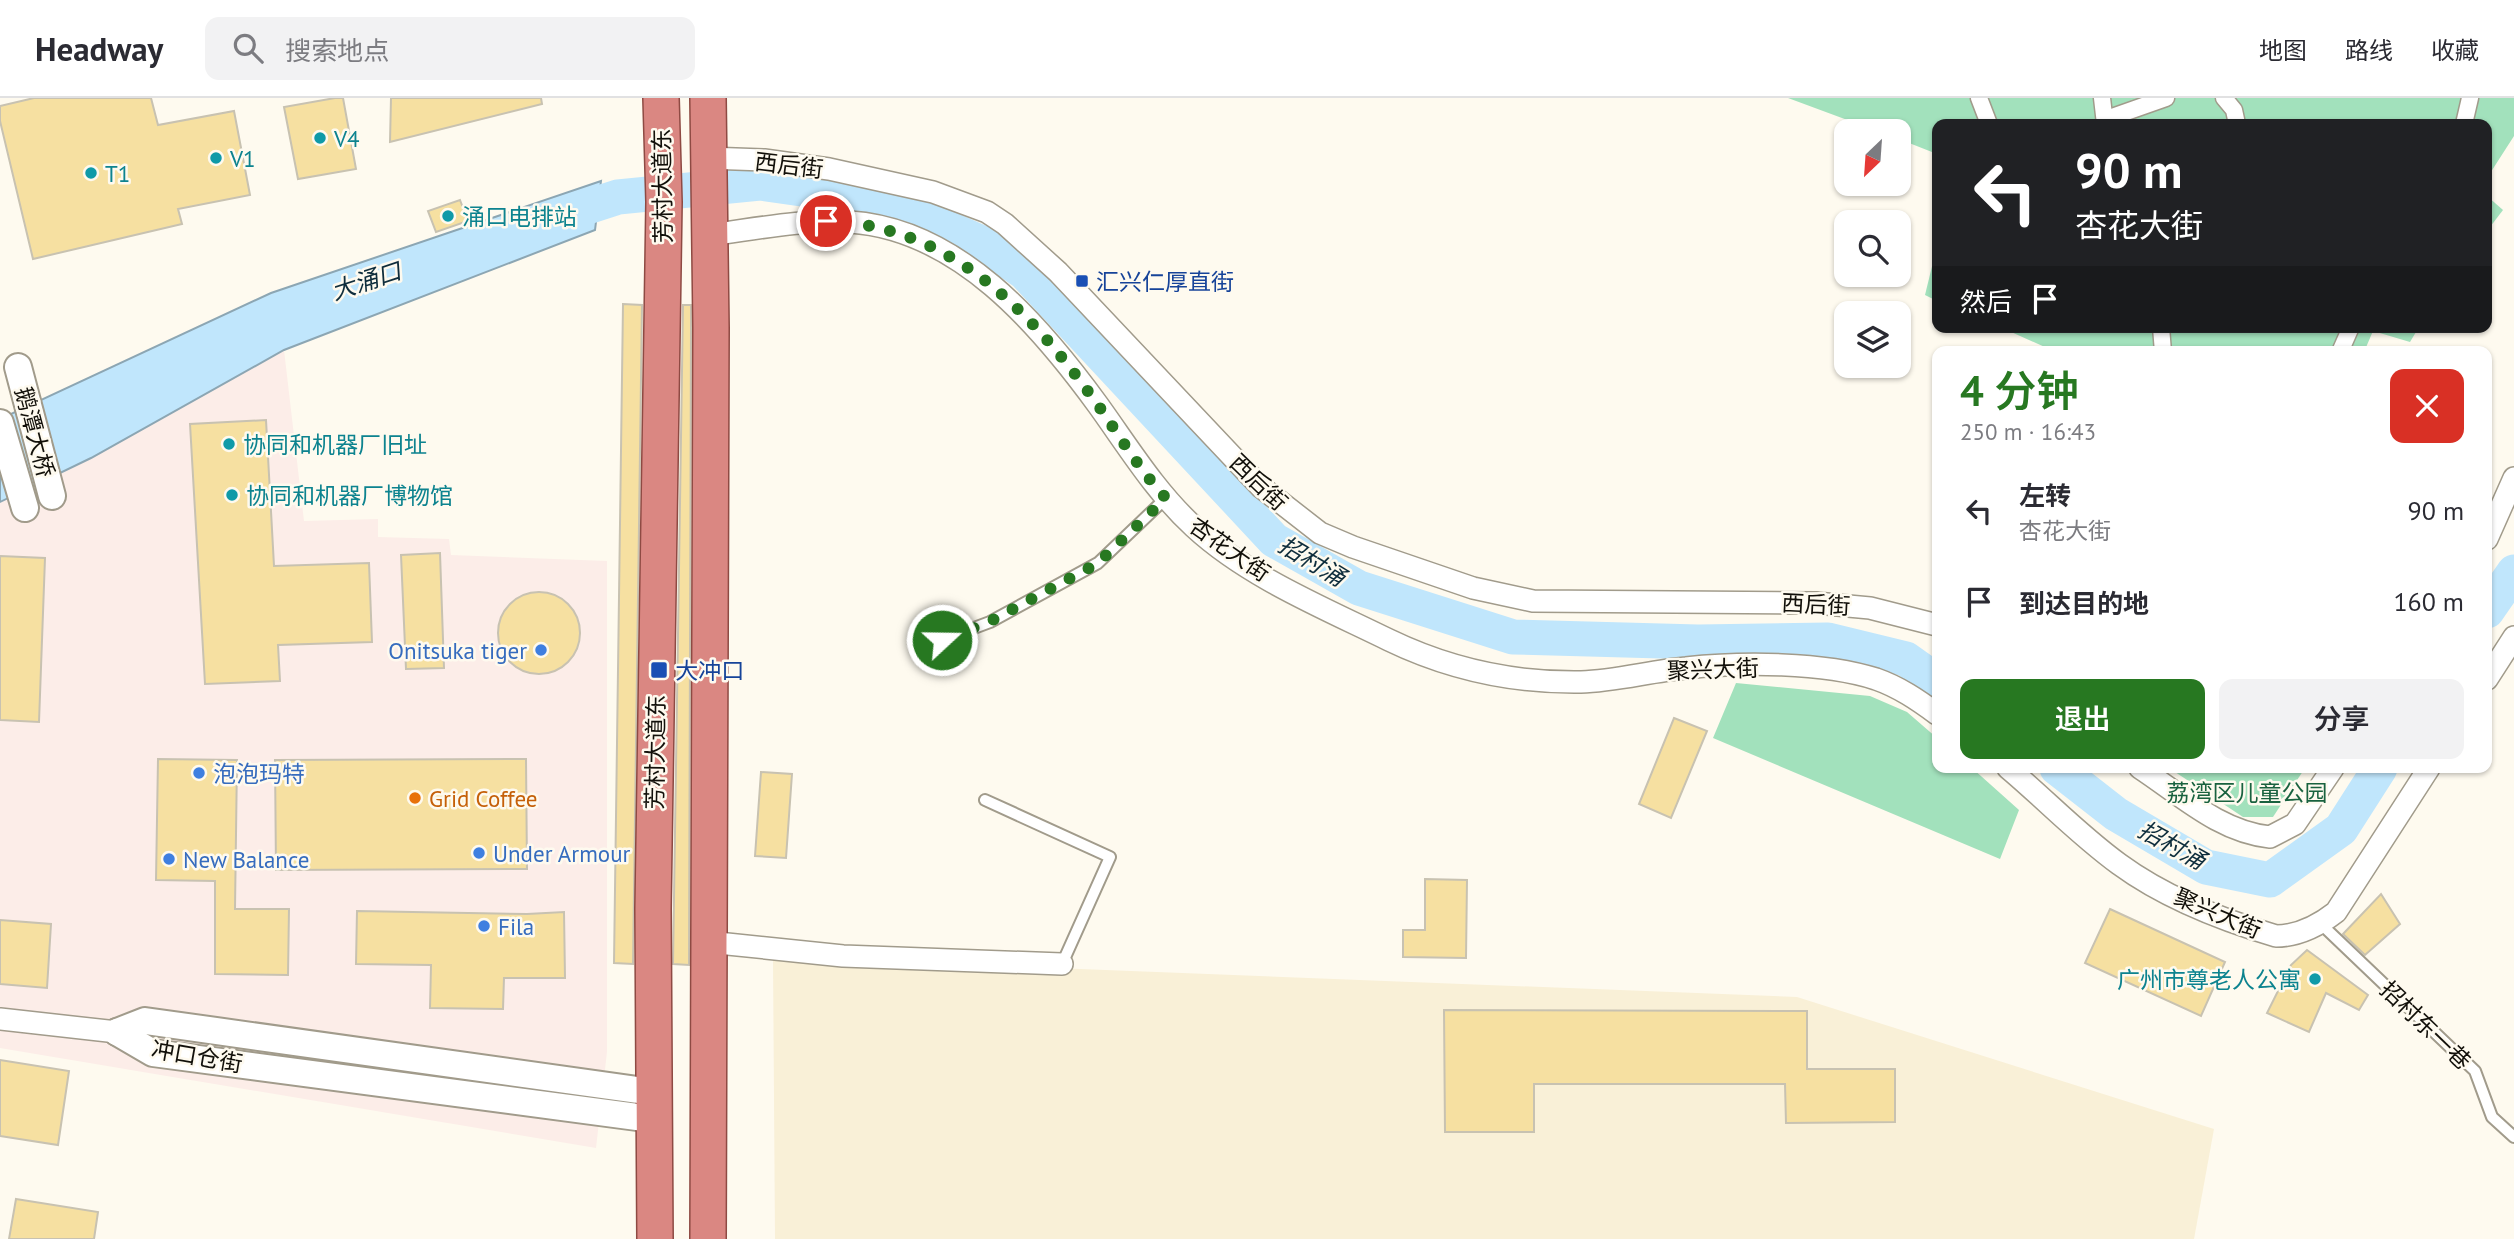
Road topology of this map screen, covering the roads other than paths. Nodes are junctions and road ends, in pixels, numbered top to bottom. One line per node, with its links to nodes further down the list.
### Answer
1 (660, 98): 38 (highway, 芳村大道东)
2 (708, 98): 13 (highway, 芳村大道东)
3 (1979, 98): 8 (street)
4 (2102, 98): 9 (street)
5 (2166, 98): 10 (street)
6 (2224, 98): 11 (street)
7 (2470, 98): 12 (street)
8 (1987, 119)
9 (2104, 119)
10 (2110, 119)
11 (2236, 119)
12 (2465, 119)
13 (708, 178): 14 (highway, 芳村大道东); 22 (street, 西后街)
14 (710, 235): 19 (street, 杏花大街); 34 (highway, 芳村大道东)
15 (18, 367): 18 (street, 鹅潭大桥)
16 (0, 423): 20 (street, 鹅潭大桥)
17 (2514, 478): 21 (street)
18 (52, 496)
19 (1166, 498): 24 (lane); 26 (street, 杏花大街)
20 (26, 508)
21 (2492, 525)
22 (1932, 624)
23 (2514, 637): 25 (street)
24 (942, 640)
25 (2492, 671)
26 (1479, 672): 27 (street, 聚兴大街)
27 (1932, 711)
28 (2013, 773): 33 (street, 聚兴大街)
29 (2147, 773): 30 (street)
30 (2330, 773)
31 (2426, 773): 33 (street, 聚兴大街)
32 (985, 800): 35 (lane)
33 (2320, 924): 39 (lane, 招村东一巷)
34 (708, 942): 35 (street); 41 (highway, 芳村大道东)
35 (1062, 964)
36 (0, 1019): 37 (street)
37 (117, 1032): 38 (street, 冲口仓街)
38 (652, 1106): 40 (highway, 芳村大道东)
39 (2514, 1137)
40 (655, 1239)
41 (708, 1239)

